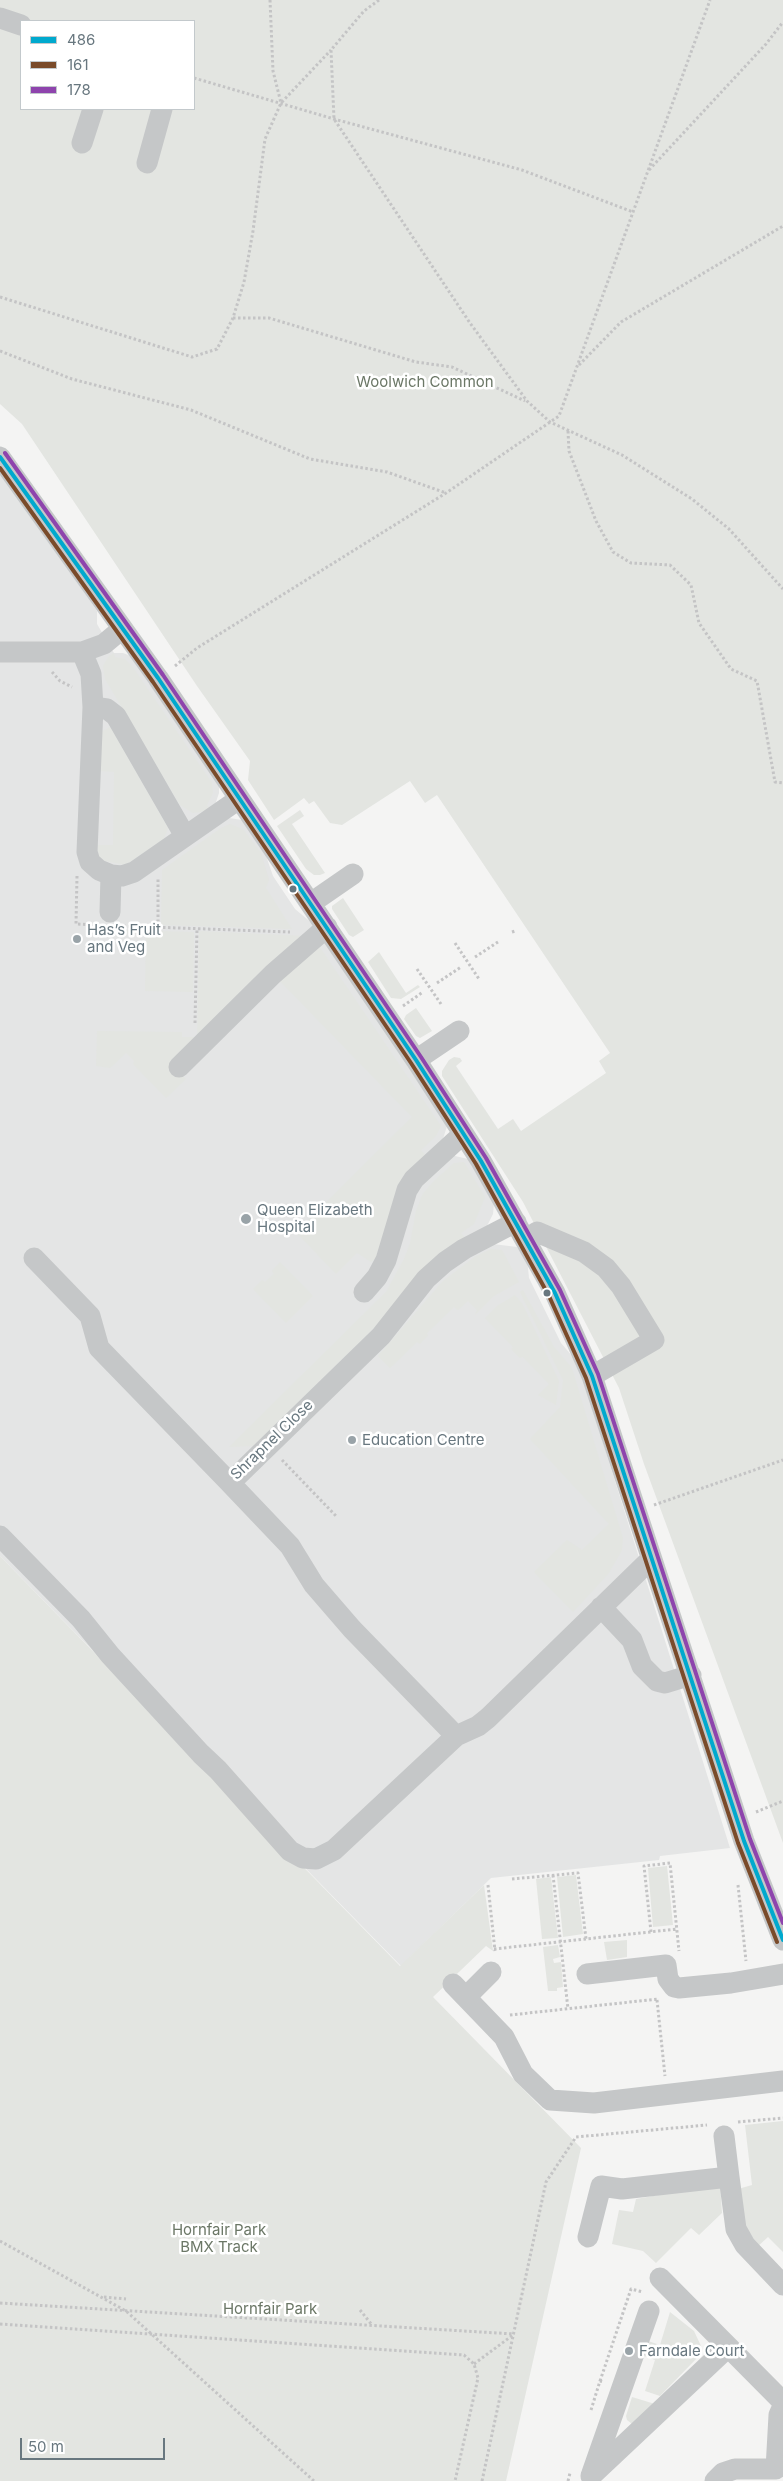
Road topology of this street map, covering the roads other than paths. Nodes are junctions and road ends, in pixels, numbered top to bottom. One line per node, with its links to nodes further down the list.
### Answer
1 (0, 18): 2 (street)
2 (20, 25)
3 (92, 110): 5 (street)
4 (162, 110): 6 (street)
5 (82, 143)
6 (147, 163)
7 (0, 458): 8 (street)
8 (122, 629): 10 (street); 12 (street)
9 (0, 652): 10 (street)
10 (82, 652): 11 (street)
11 (93, 707): 13 (street); 15 (street)
12 (240, 799): 13 (street); 16 (street)
13 (185, 836): 15 (street)
14 (353, 874): 16 (street)
15 (111, 876): 17 (street)
16 (311, 903): 18 (street)
17 (110, 912)
18 (327, 927): 20 (street); 21 (street)
19 (459, 1031): 20 (street)
20 (416, 1060): 22 (street)
21 (179, 1068)
22 (463, 1134): 23 (street); 25 (street)
23 (521, 1231): 26 (street); 26 (street); 27 (street, Shrapnel Close)
24 (34, 1258): 27 (street, Shrapnel Close)
25 (364, 1292)
26 (592, 1376): 29 (street)
27 (230, 1483): 32 (street)
28 (0, 1536): 32 (street)
29 (652, 1559): 30 (street); 31 (street)
30 (600, 1607): 31 (street); 32 (street)
31 (691, 1675): 33 (street)
32 (456, 1736)
33 (783, 1940)
34 (491, 1972): 37 (street)
35 (587, 1974): 36 (street)
36 (783, 1974)
37 (783, 2081)
38 (724, 2128): 39 (street)
39 (729, 2177): 40 (street); 41 (street)
40 (588, 2237)
41 (783, 2285)
42 (728, 2348): 43 (street); 46 (street); 46 (street)
43 (783, 2402)
44 (783, 2406): 45 (street)
45 (779, 2471): 47 (street)
46 (578, 2479)
47 (715, 2481)

